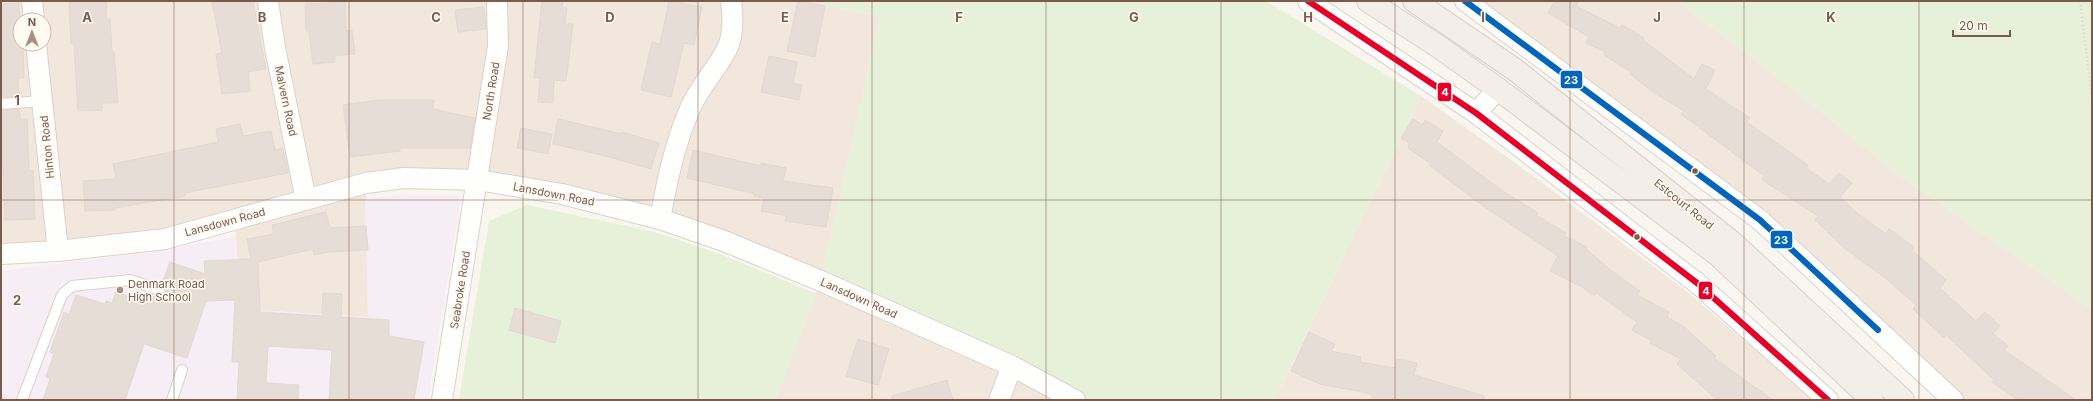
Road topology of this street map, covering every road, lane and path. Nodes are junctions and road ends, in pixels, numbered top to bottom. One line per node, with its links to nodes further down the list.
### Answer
1 (32, 1): 10 (street)
2 (268, 1): 19 (street, Malvern Road)
3 (497, 1): 18 (street, North Road)
4 (731, 1): 20 (street)
5 (1308, 1): 17 (street)
6 (1368, 1): 13 (main road, Estcourt Road)
7 (1414, 1): 11 (main road, Estcourt Road)
8 (1464, 1): 11 (street); 34 (street)
9 (2080, 1): 14 (path)
10 (33, 12)
11 (1450, 25): 33 (main road, Estcourt Road)
12 (37, 52): 15 (street, Hinton Road)
13 (1498, 89): 17 (street); 32 (main road, Estcourt Road)
14 (2092, 98)
15 (42, 101): 16 (lane); 21 (street, Hinton Road)
16 (1, 104)
17 (1476, 113): 31 (street)
18 (478, 180): 19 (street, Lansdown Road); 20 (street, Lansdown Road); 28 (street, Seabroke Road)
19 (306, 200): 21 (street, Lansdown Road)
20 (660, 219): 24 (street, Lansdown Road)
21 (58, 251): 22 (street, Lansdown Road)
22 (1, 254)
23 (159, 290): 26 (lane)
24 (1012, 366): 29 (street); 30 (street, Lansdown Road)
25 (182, 370): 27 (lane)
26 (22, 400)
27 (172, 400)
28 (442, 400)
29 (999, 400)
30 (1075, 400)
31 (1828, 400)
32 (1872, 400)
33 (1903, 400)
34 (1953, 400)

